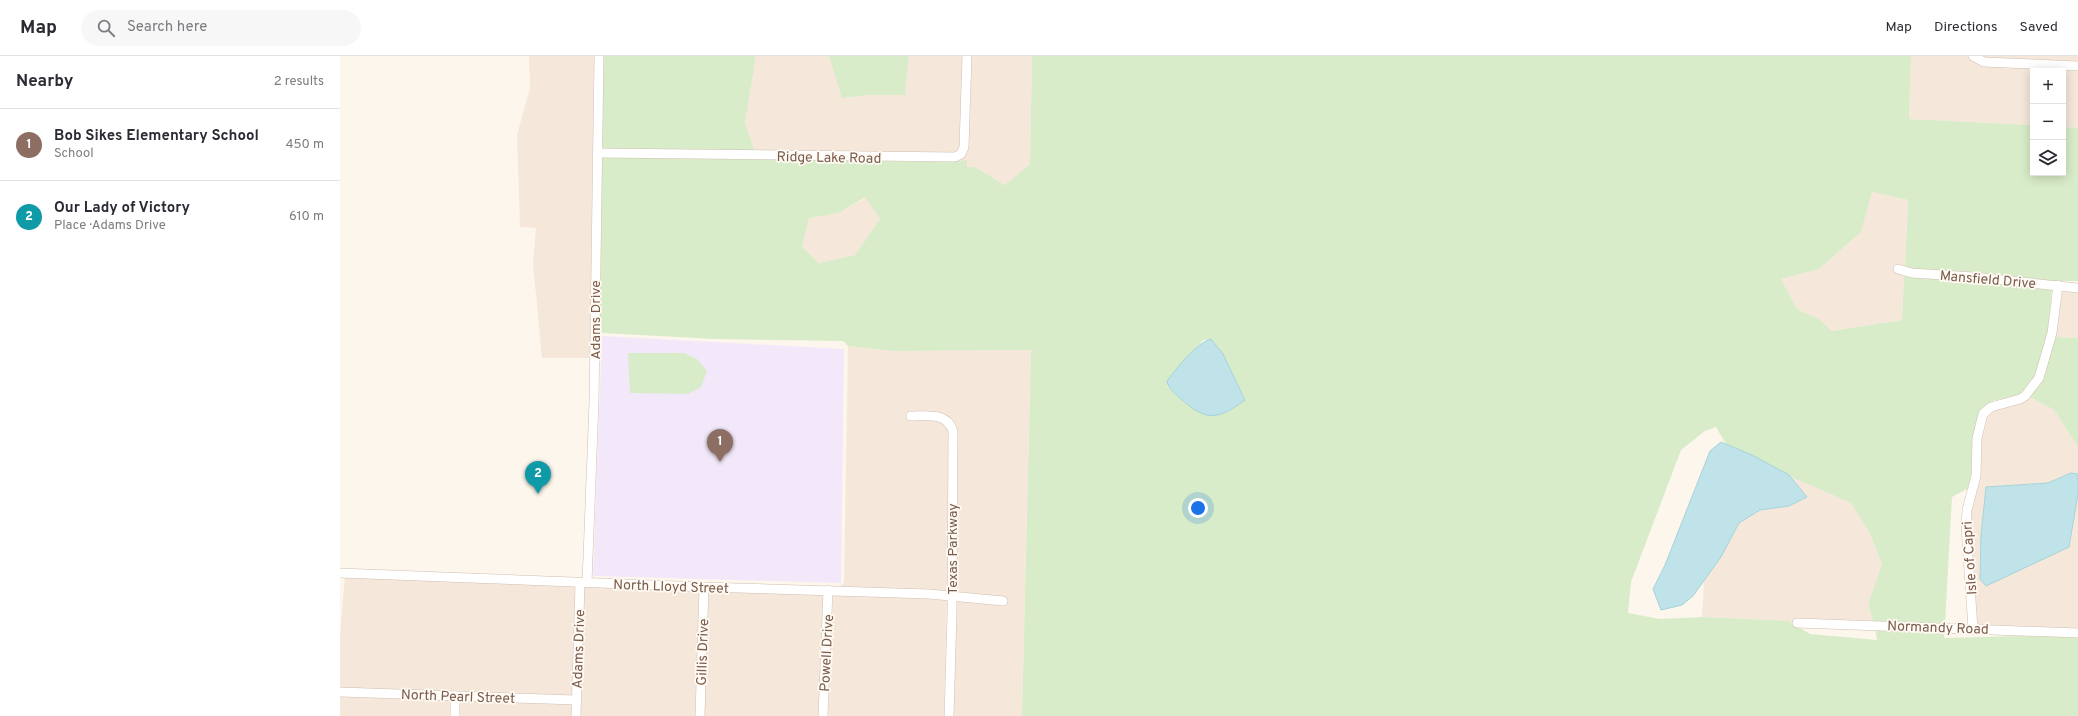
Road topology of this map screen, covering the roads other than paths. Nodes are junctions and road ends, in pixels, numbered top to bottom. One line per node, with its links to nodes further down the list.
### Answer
1 (599, 56): 5 (street, Adams Drive)
2 (967, 56): 5 (street, Ridge Lake Road)
3 (1973, 56): 4 (street)
4 (2078, 66)
5 (597, 153): 11 (street, Adams Drive)
6 (1898, 269): 7 (street, Mansfield Drive)
7 (2058, 285): 8 (street, Mansfield Drive); 17 (street, Isle of Capri)
8 (2078, 288)
9 (911, 416): 14 (street, Texas Parkway)
10 (340, 573): 11 (street, North Lloyd Street)
11 (584, 583): 12 (street, North Lloyd Street); 21 (street, Adams Drive)
12 (704, 588): 13 (street, North Lloyd Street); 24 (street, Gillis Drive)
13 (828, 590): 14 (street, North Lloyd Street); 25 (street, Powell Drive)
14 (951, 596): 15 (street, North Lloyd Street); 26 (street, Texas Parkway)
15 (1003, 601)
16 (1797, 623): 17 (street, Normandy Road)
17 (1973, 629): 18 (street, Normandy Road)
18 (2078, 633)
19 (340, 692): 20 (street, North Pearl Street)
20 (455, 696): 21 (street, North Pearl Street); 22 (street)
21 (576, 700): 23 (street, Adams Drive)
22 (455, 716)
23 (576, 716)
24 (700, 716)
25 (823, 716)
26 (948, 716)

